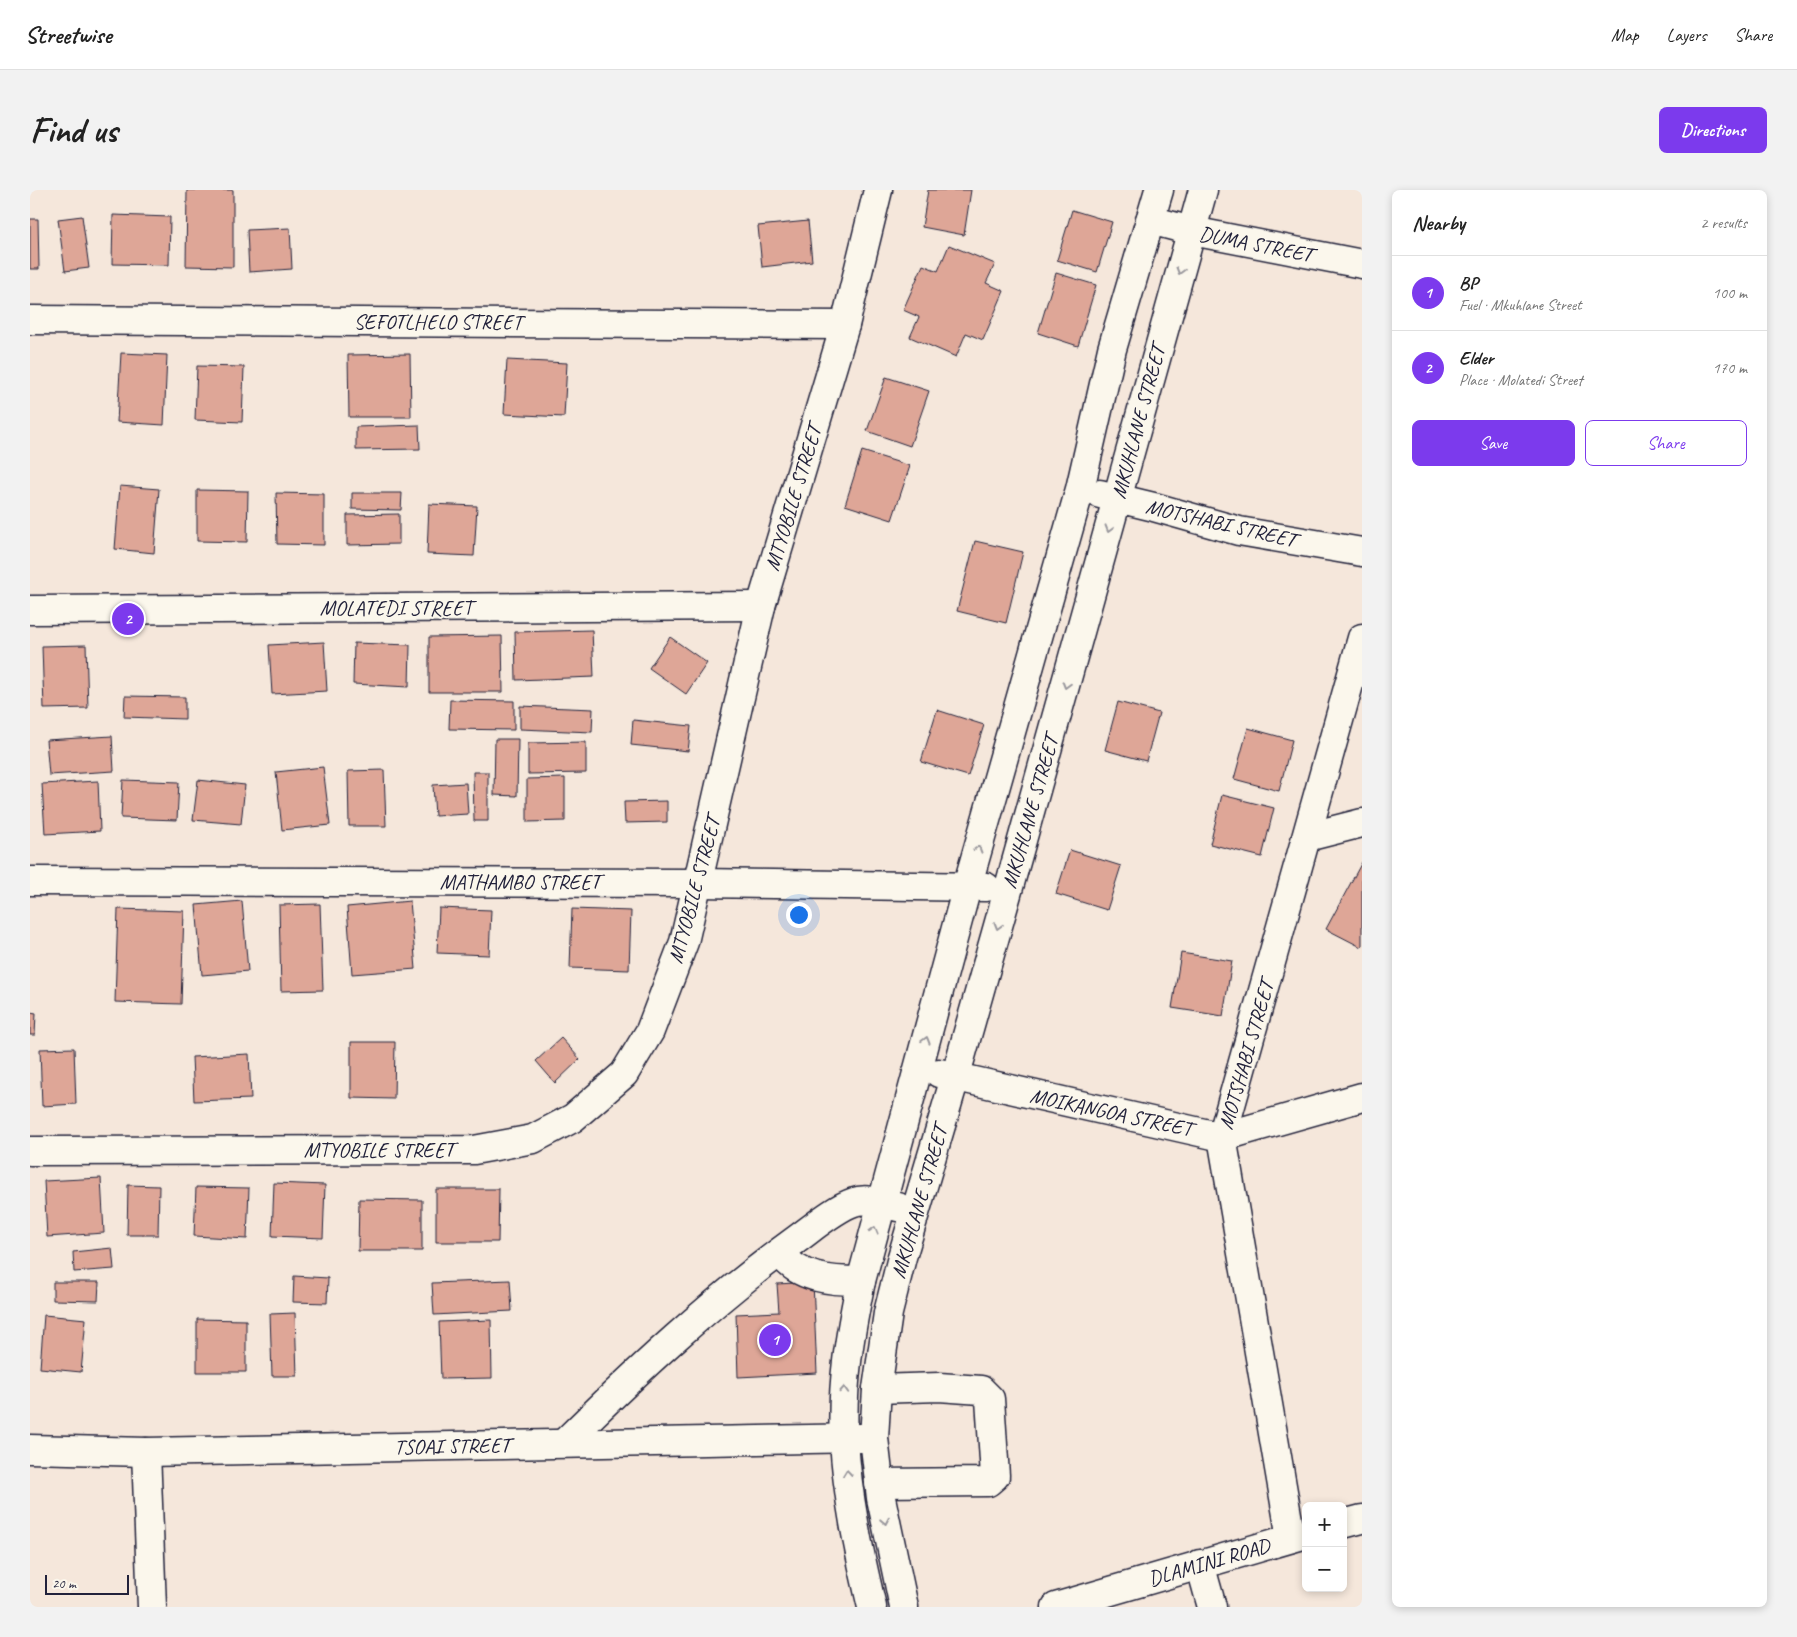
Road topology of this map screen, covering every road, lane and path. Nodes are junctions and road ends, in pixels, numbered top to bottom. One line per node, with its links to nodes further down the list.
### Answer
1 (878, 190): 8 (street, MTYOBILE STREET)
2 (1159, 190): 4 (street, MKUHLANE STREET)
3 (1203, 190): 5 (street, MKUHLANE STREET)
4 (1150, 220): 5 (street, DUMA STREET); 9 (street, MKUHLANE STREET)
5 (1192, 231): 6 (street, DUMA STREET); 10 (street, MKUHLANE STREET, one-way to 10)
6 (1362, 264)
7 (30, 320): 8 (street, SEFOTLHELO STREET)
8 (845, 325): 12 (street, MTYOBILE STREET)
9 (1080, 489): 10 (street, MOTSHABI STREET); 20 (street, MKUHLANE STREET, one-way to 9)
10 (1117, 499): 11 (street, MOTSHABI STREET); 19 (street, MKUHLANE STREET, one-way to 19)
11 (1362, 552)
12 (761, 606): 13 (street, MOLATEDI STREET); 18 (street, MTYOBILE STREET)
13 (30, 610)
14 (1362, 638): 16 (street, MOTSHABI STREET)
15 (1362, 823): 16 (street)
16 (1307, 837): 24 (street, MOTSHABI STREET)
17 (30, 881): 18 (street, MATHAMBO STREET)
18 (698, 883): 20 (street, MATHAMBO STREET); 25 (street, MTYOBILE STREET)
19 (1009, 887): 20 (street, MATHAMBO STREET); 22 (street, MKUHLANE STREET, one-way to 22)
20 (967, 888): 21 (street, MKUHLANE STREET, one-way to 20)
21 (918, 1068): 22 (street, MOIKANGOA STREET); 26 (street, MKUHLANE STREET)
22 (955, 1078): 24 (street, MOIKANGOA STREET); 27 (street, MKUHLANE STREET)
23 (1362, 1097): 24 (street, MOIKANGOA STREET)
24 (1222, 1136): 39 (street, MOTSHABI STREET)
25 (30, 1151)
26 (881, 1203): 27 (street); 28 (street); 29 (street, MKUHLANE STREET, one-way to 26)
27 (916, 1210): 30 (street, MKUHLANE STREET)
28 (780, 1252): 29 (street); 33 (street)
29 (861, 1281): 31 (street, MKUHLANE STREET, one-way to 29)
30 (877, 1388): 32 (street, MKUHLANE STREET); 36 (street)
31 (844, 1438): 32 (street, TSOAI STREET); 33 (street, TSOAI STREET); 42 (street, MKUHLANE STREET, one-way to 31)
32 (874, 1438): 36 (street, MKUHLANE STREET)
33 (564, 1443): 35 (street, TSOAI STREET)
34 (30, 1449): 35 (street, TSOAI STREET)
35 (146, 1452): 41 (street)
36 (880, 1483): 43 (street, MKUHLANE STREET, one-way to 43)
37 (1362, 1519): 38 (street)
38 (1347, 1523)
39 (1298, 1536): 40 (street, DLAMINI ROAD)
40 (1200, 1564): 44 (street, DLAMINI ROAD); 45 (street)
41 (152, 1607)
42 (872, 1607)
43 (904, 1607)
44 (1056, 1607)
45 (1212, 1607)

